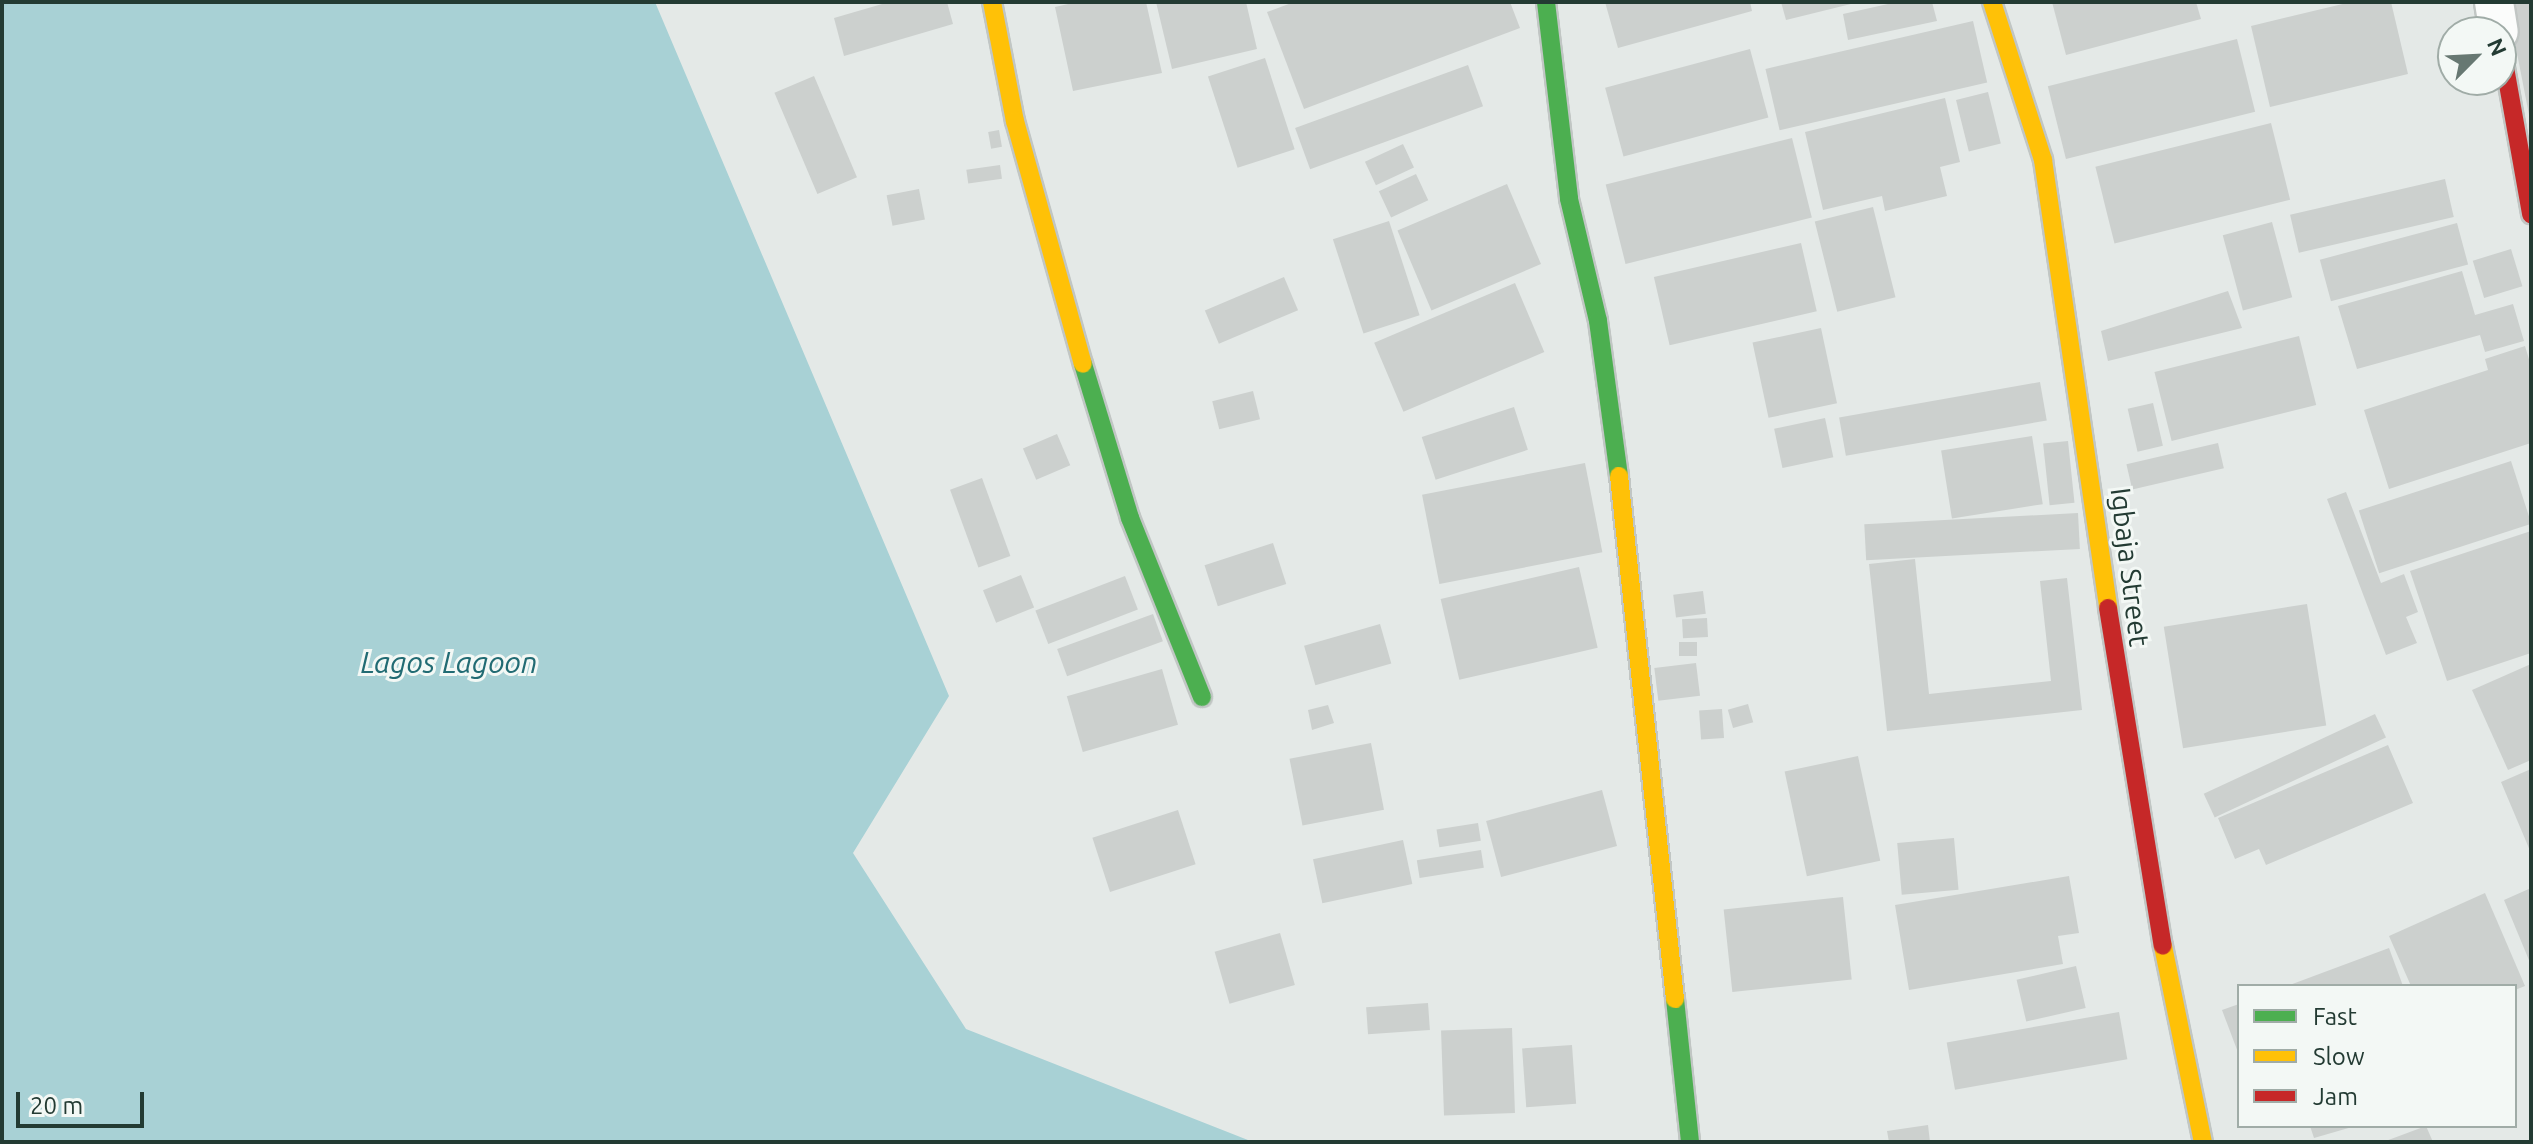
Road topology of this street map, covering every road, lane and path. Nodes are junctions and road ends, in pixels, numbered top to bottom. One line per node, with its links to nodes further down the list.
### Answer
1 (992, 2): 6 (street)
2 (1546, 2): 7 (street)
3 (1992, 2): 8 (street, Igbaja Street)
4 (2510, 96): 5 (street)
5 (2531, 214)
6 (1202, 697)
7 (1690, 1142)
8 (2203, 1142)

